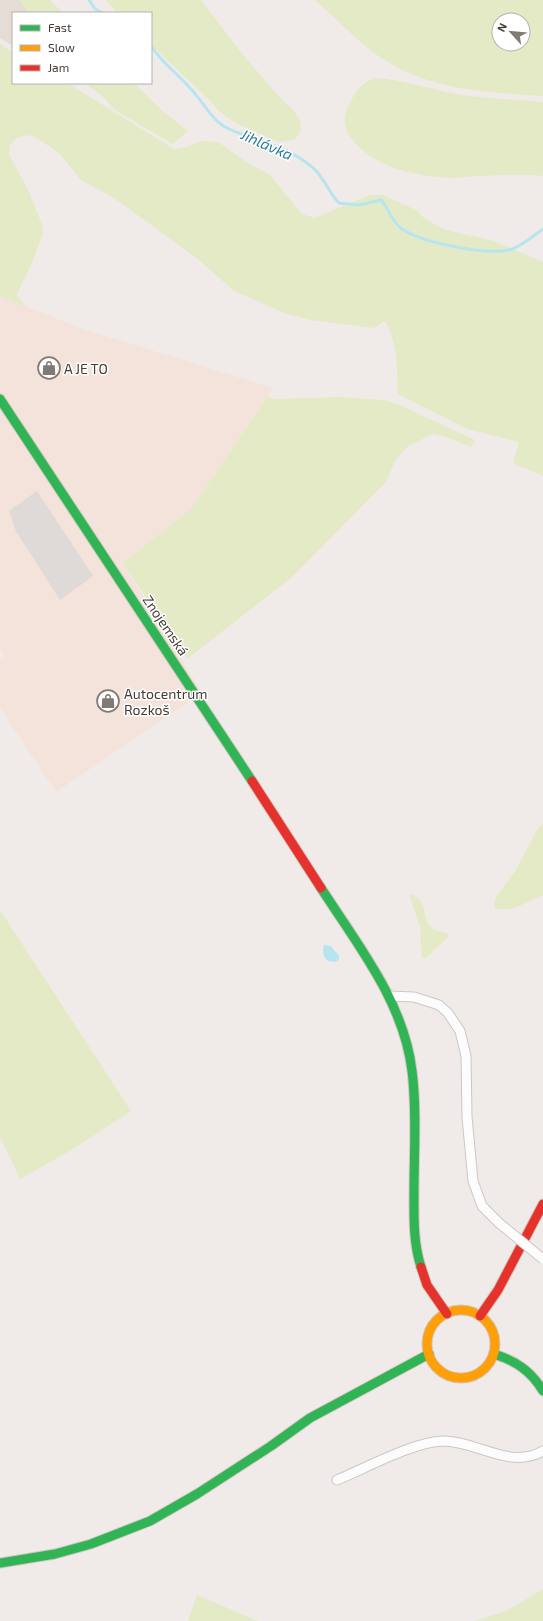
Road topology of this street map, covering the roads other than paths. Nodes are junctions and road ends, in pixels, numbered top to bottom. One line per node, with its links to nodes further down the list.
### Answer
1 (0, 399): 2 (main road, Znojemská)
2 (389, 996): 4 (street, bridge); 5 (main road, Znojemská)
3 (543, 1204): 6 (main road)
4 (543, 1259)
5 (447, 1314): 6 (main road); 7 (main road)
6 (480, 1316): 8 (main road)
7 (429, 1354): 8 (main road); 12 (main road)
8 (494, 1354): 9 (main road)
9 (543, 1391)
10 (543, 1451): 11 (street)
11 (337, 1480)
12 (0, 1563)

